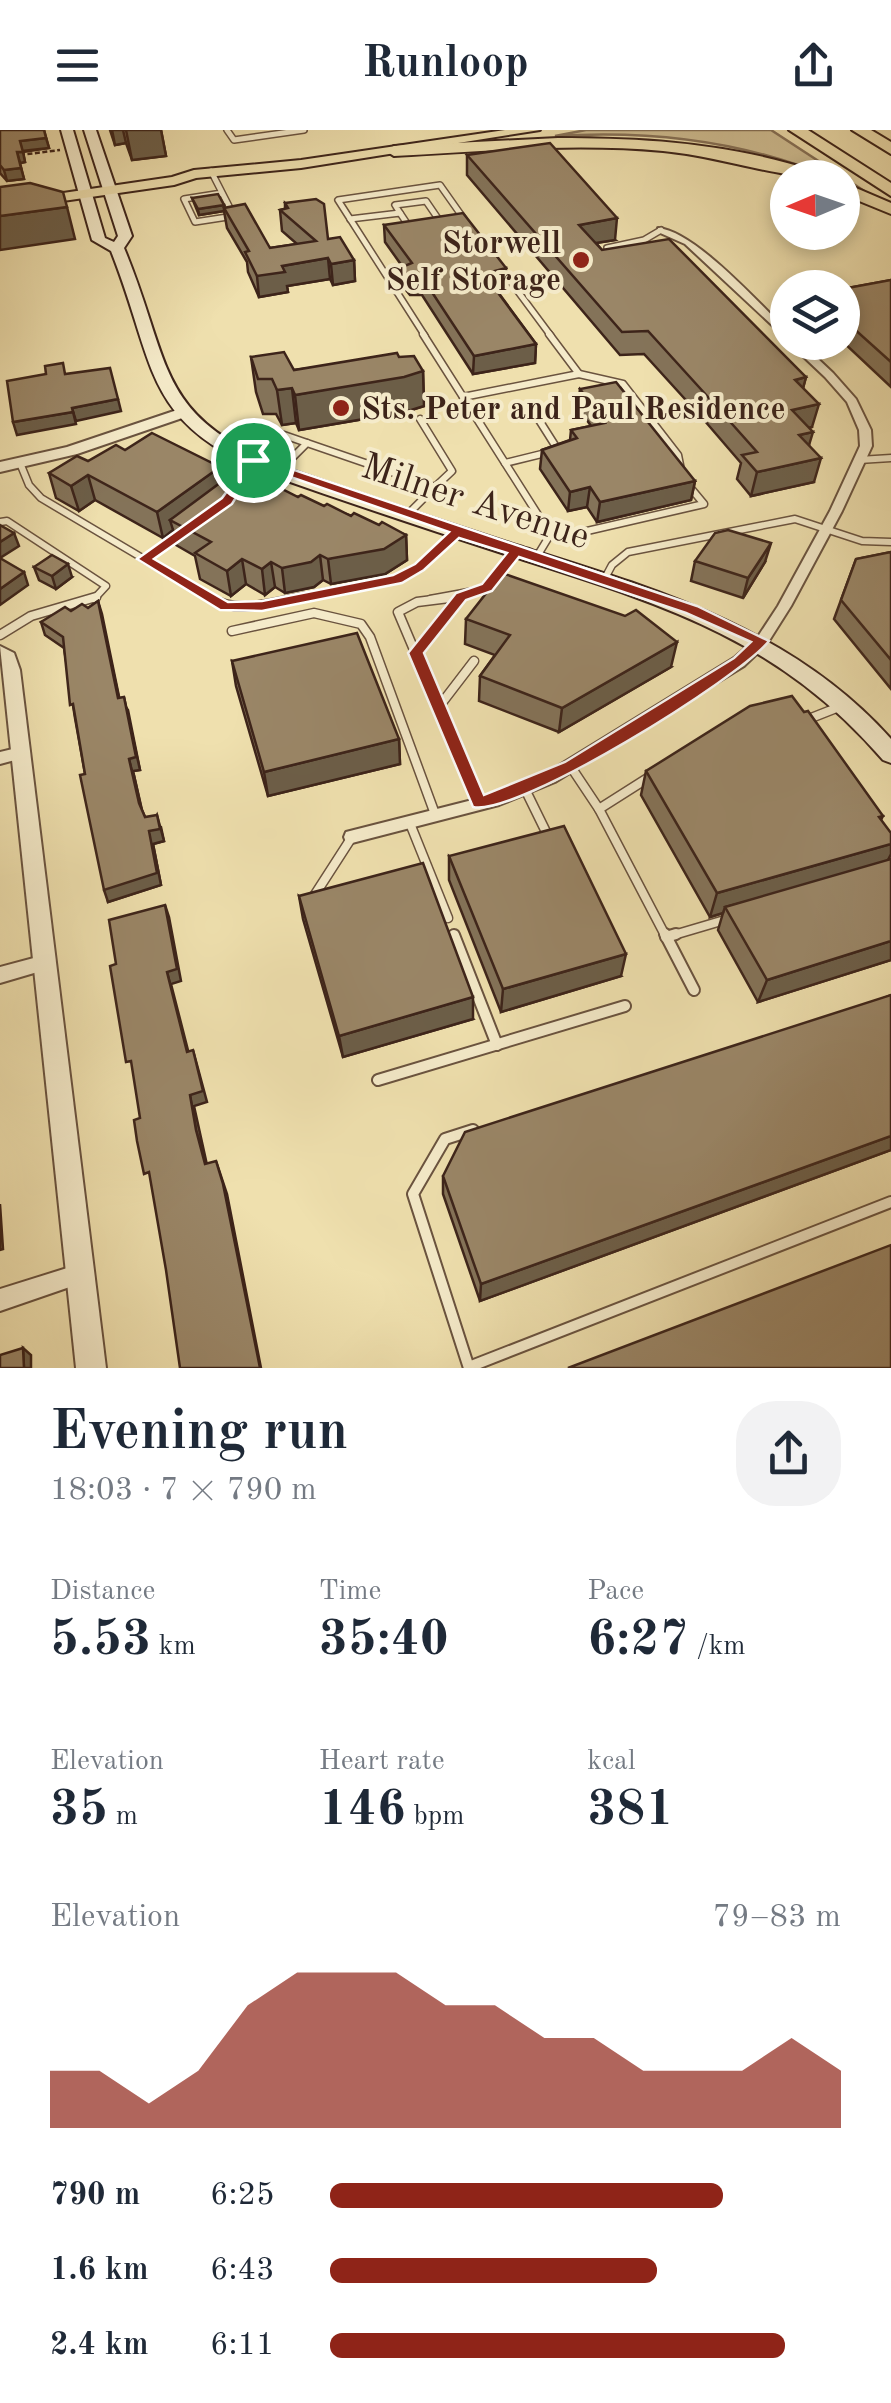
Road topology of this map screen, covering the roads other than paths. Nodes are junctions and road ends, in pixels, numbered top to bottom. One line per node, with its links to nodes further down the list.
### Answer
1 (67, 130): 18 (main road, Milner Avenue)
2 (90, 130): 17 (main road, Milner Avenue)
3 (227, 130): 4 (lane)
4 (304, 130)
5 (448, 130): 10 (highway)
6 (468, 130): 10 (main road)
7 (533, 130): 12 (main road)
8 (797, 130): 19 (highway)
9 (853, 134): 11 (highway); 15 (highway)
10 (413, 138): 14 (main road)
11 (891, 149)
12 (394, 151): 13 (highway); 14 (main road)
13 (770, 161)
14 (276, 163): 16 (main road)
15 (891, 168)
16 (211, 171): 17 (main road); 20 (lane)
17 (109, 185): 18 (main road); 28 (main road, Milner Avenue)
18 (84, 189): 22 (main road); 28 (main road, Milner Avenue)
19 (891, 191)
20 (222, 194): 20 (lane)
21 (860, 195): 23 (highway)
22 (1, 200)
23 (891, 210)
24 (400, 212): 24 (lane); 25 (lane)
25 (350, 220): 27 (lane); 34 (lane)
26 (661, 230): 29 (lane); 31 (street)
27 (474, 232)
28 (117, 248): 35 (main road, Milner Avenue)
29 (606, 248)
30 (498, 264): 33 (lane)
31 (770, 321)
32 (812, 360): 44 (street)
33 (578, 374): 34 (lane); 55 (lane)
34 (463, 397): 46 (lane)
35 (183, 413): 41 (main road, Milner Avenue); 45 (street)
36 (420, 419): 49 (lane)
37 (539, 420): 46 (lane)
38 (272, 432): 41 (lane)
39 (281, 434): 40 (lane)
40 (306, 443): 48 (lane); 49 (lane)
41 (227, 447): 43 (main road, Milner Avenue)
42 (891, 458): 44 (lane)
43 (253, 460): 48 (main road, Milner Avenue); 50 (lane)
44 (859, 460): 53 (street)
45 (20, 463): 47 (street); 60 (lane)
46 (505, 463): 55 (lane)
47 (0, 467)
48 (280, 470): 51 (main road, Milner Avenue)
49 (435, 487): 51 (lane)
50 (233, 492)
51 (407, 515): 56 (main road, Milner Avenue)
52 (0, 522): 64 (lane)
53 (825, 529): 57 (lane); 61 (lane); 65 (street)
54 (186, 530): 60 (lane)
55 (553, 530): 59 (lane)
56 (457, 532): 58 (main road, Milner Avenue); 60 (lane)
57 (891, 542)
58 (516, 551): 59 (main road, Milner Avenue); 62 (lane)
59 (536, 558): 61 (main road, Milner Avenue)
60 (144, 559)
61 (604, 580): 65 (main road, Milner Avenue)
62 (461, 596): 67 (lane); 67 (lane)
63 (232, 631): 79 (lane)
64 (0, 635)
65 (762, 641): 70 (main road, Milner Avenue); 74 (street)
66 (0, 653): 73 (street)
67 (416, 653): 71 (lane)
68 (474, 661): 71 (lane)
69 (791, 706): 70 (lane)
70 (844, 706): 72 (main road, Milner Avenue)
71 (438, 708): 77 (lane)
72 (891, 754)
73 (10, 755): 88 (street)
74 (571, 766): 76 (street); 78 (lane)
75 (661, 770): 78 (lane)
76 (524, 787): 77 (street); 82 (lane)
77 (479, 803): 79 (street)
78 (599, 809): 87 (lane)
79 (435, 814): 80 (street)
80 (410, 821): 81 (street); 85 (lane)
81 (352, 836): 83 (lane)
82 (548, 836)
83 (314, 898)
84 (741, 916): 87 (lane)
85 (448, 918)
86 (454, 935): 92 (lane)
87 (666, 938): 90 (lane)
88 (45, 963): 89 (street); 96 (street)
89 (0, 975)
90 (694, 990)
91 (625, 1006): 92 (lane)
92 (496, 1045): 93 (lane)
93 (378, 1080)
94 (482, 1127): 99 (lane)
95 (891, 1202): 99 (lane)
96 (80, 1274): 97 (street); 98 (street)
97 (0, 1300)
98 (91, 1368)
99 (469, 1368)

